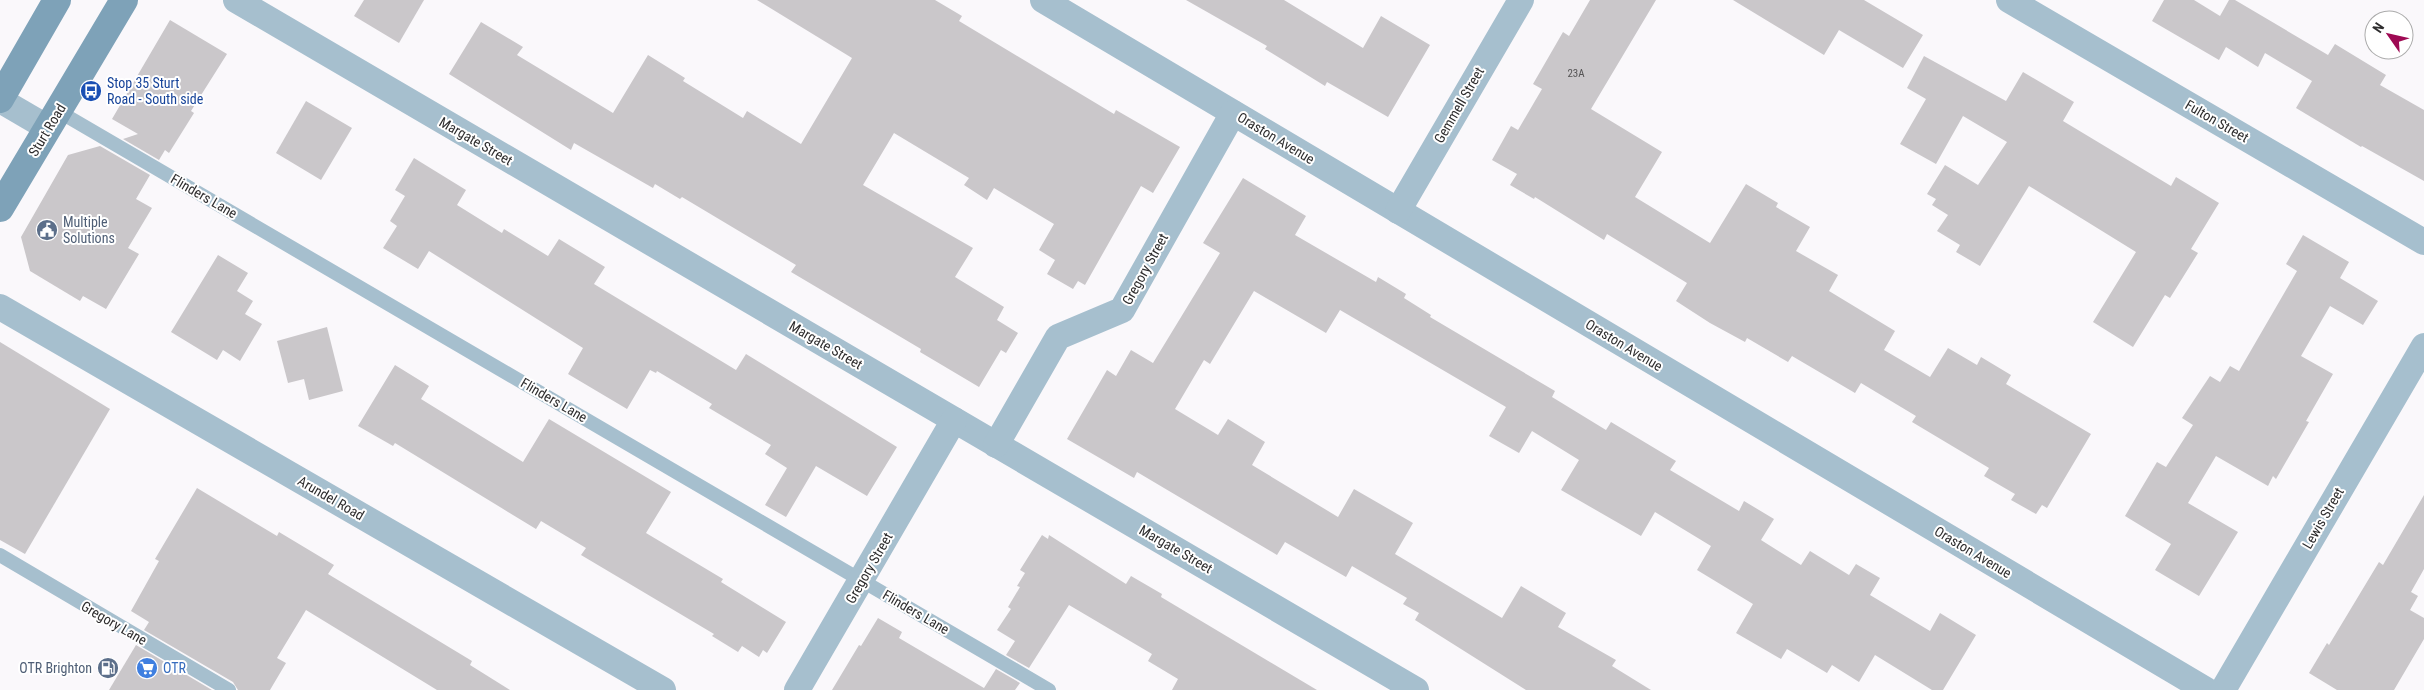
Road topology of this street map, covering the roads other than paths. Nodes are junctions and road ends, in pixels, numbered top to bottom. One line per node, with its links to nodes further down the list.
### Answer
1 (57, 0): 7 (main road)
2 (124, 0): 9 (main road, Sturt Road)
3 (236, 0): 15 (street, Margate Street)
4 (1043, 0): 8 (street, Oraston Avenue)
5 (1521, 0): 11 (street, Gemmell Street)
6 (2009, 0): 12 (street, Fulton Street)
7 (0, 100): 9 (street)
8 (1233, 113): 11 (street, Oraston Avenue); 16 (street, Gregory Street)
9 (53, 120): 10 (main road, Sturt Road); 18 (lane, Flinders Lane)
10 (0, 208)
11 (1398, 211): 24 (street, Oraston Avenue)
12 (2424, 242)
13 (0, 307): 20 (street, Arundel Road)
14 (2424, 346): 25 (street, Lewis Street)
15 (954, 420): 16 (street, Margate Street); 18 (street, Gregory Street)
16 (996, 444): 23 (street, Margate Street)
17 (0, 555): 19 (lane, Gregory Lane)
18 (862, 580): 21 (street, Gregory Street); 22 (lane, Flinders Lane)
19 (229, 690)
20 (663, 690)
21 (797, 690)
22 (1049, 690)
23 (1416, 690)
24 (2206, 690)
25 (2223, 690)

